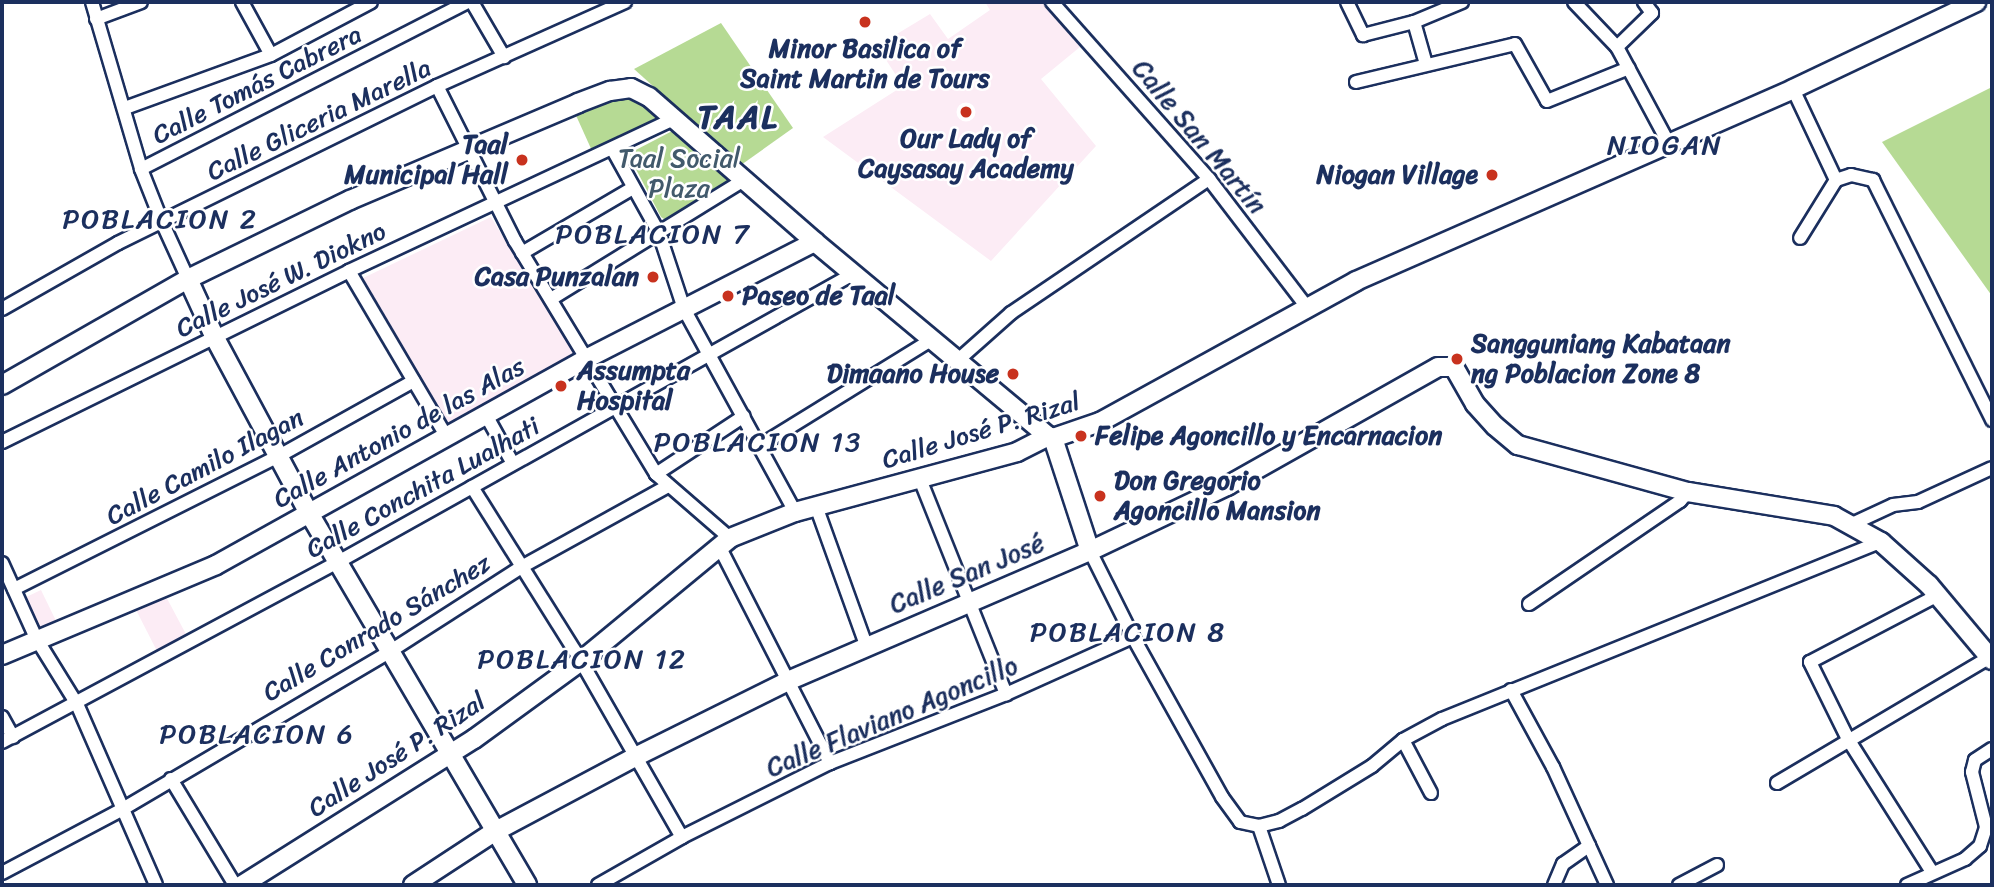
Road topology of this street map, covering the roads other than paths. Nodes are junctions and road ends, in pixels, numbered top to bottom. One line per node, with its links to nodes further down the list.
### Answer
1 (92, 2): 13 (street)
2 (141, 2): 13 (street)
3 (242, 2): 16 (street)
4 (372, 2): 16 (street)
5 (470, 2): 17 (street, Calle Tomás Cabrera); 28 (street, Calle Tomás Cabrera)
6 (625, 2): 17 (street, Calle Gliceria Marella)
7 (1052, 2): 30 (street, Calle San Martín)
8 (1347, 2): 14 (street)
9 (1462, 2): 14 (street)
10 (1574, 2): 15 (street)
11 (1644, 2): 15 (street)
12 (1976, 2): 22 (street, Calle José P. Rizal)
13 (96, 19): 23 (street)
14 (1414, 22): 18 (street)
15 (1617, 47): 19 (street)
16 (271, 55): 23 (street)
17 (504, 57): 21 (street, Calle Gliceria Marella)
18 (1426, 64): 19 (street); 20 (street)
19 (1629, 68): 25 (street)
20 (1356, 82)
21 (437, 86): 26 (street); 34 (street, Calle Gliceria Marella)
22 (1793, 89): 25 (street, Calle José P. Rizal); 31 (street)
23 (125, 108): 28 (street)
24 (674, 119): 26 (street); 27 (street, Calle José W. Diokno); 29 (street)
25 (1669, 144): 43 (street, Calle José P. Rizal)
26 (467, 149): 33 (street); 41 (street)
27 (613, 149): 32 (street); 33 (street, Calle José W. Diokno)
28 (141, 169): 34 (street)
29 (745, 179): 35 (street); 37 (street)
30 (1209, 179): 43 (street, Calle San Martín); 50 (street)
31 (1836, 180): 36 (street); 56 (street)
32 (633, 188): 35 (street); 38 (street)
33 (494, 204): 38 (street); 39 (street, Calle José W. Diokno)
34 (162, 222): 41 (street); 44 (street, Calle Gliceria Marella)
35 (659, 233): 42 (street); 45 (street)
36 (1800, 238)
37 (815, 242): 40 (street); 45 (street, Calle Antonio de las Alas)
38 (522, 253): 42 (street)
39 (349, 271): 46 (street, Calle José W. Diokno); 51 (street)
40 (853, 274): 47 (street); 48 (street, Calle Conchita Lualhati)
41 (188, 279): 46 (street); 52 (street)
42 (551, 299): 49 (street)
43 (1306, 306): 58 (street, Calle José P. Rizal)
44 (2, 309)
45 (684, 309): 48 (street); 49 (street, Calle Antonio de las Alas)
46 (215, 338): 59 (street, Calle José W. Diokno); 61 (street)
47 (931, 340): 50 (street); 60 (street)
48 (710, 354): 53 (street, Calle Conchita Lualhati); 55 (street)
49 (586, 359): 53 (street); 54 (street, Calle Antonio de las Alas)
50 (957, 361): 58 (street)
51 (414, 381): 57 (street); 61 (street, Calle Camilo Ilagan)
52 (2, 384)
53 (614, 407): 62 (street, Calle Conchita Lualhati); 64 (street)
54 (486, 415): 57 (street, Calle Antonio de las Alas); 62 (street)
55 (744, 416): 60 (street); 64 (street)
56 (1992, 420)
57 (446, 436): 71 (street, Calle Antonio de las Alas)
58 (1050, 437): 65 (street, Calle José P. Rizal); 75 (street)
59 (2, 442)
60 (761, 445): 70 (street)
61 (279, 456): 71 (street); 79 (street, Calle Camilo Ilagan)
62 (512, 462): 67 (street, Calle Conchita Lualhati)
63 (1992, 468): 72 (street)
64 (656, 474): 66 (street)
65 (920, 479): 69 (street, Calle José P. Rizal); 81 (street)
66 (668, 486): 73 (street); 78 (street, Calle Conrado Sánchez)
67 (472, 487): 76 (street, Calle Conchita Lualhati); 78 (street)
68 (1688, 492): 72 (street); 75 (street, Calle San José); 82 (street)
69 (816, 506): 70 (street, Calle José P. Rizal); 85 (street)
70 (795, 512): 73 (street, Calle José P. Rizal)
71 (309, 513): 76 (street); 84 (street, Calle Antonio de las Alas)
72 (1850, 525): 74 (street)
73 (725, 542): 89 (street, Calle José P. Rizal); 90 (street)
74 (1881, 542): 80 (street); 91 (street)
75 (1090, 551): 81 (street, Calle San José); 83 (street)
76 (338, 562): 86 (street); 93 (street, Calle Conchita Lualhati)
77 (2, 563): 79 (street)
78 (523, 566): 86 (street, Calle Conrado Sánchez); 89 (street)
79 (15, 589): 84 (street)
80 (1938, 595): 88 (street); 97 (street)
81 (971, 602): 85 (street, Calle San José); 92 (street)
82 (1529, 604)
83 (1133, 637): 92 (street, Calle Flaviano Agoncillo); 106 (street)
84 (37, 638): 87 (street, Calle Antonio de las Alas); 93 (street)
85 (866, 645): 90 (street, Calle San José)
86 (389, 652): 99 (street); 102 (street, Calle Conrado Sánchez)
87 (2, 655)
88 (1991, 659): 97 (street)
89 (581, 661): 99 (street, Calle José P. Rizal); 100 (street)
90 (788, 681): 100 (street, Calle San José); 101 (street)
91 (1511, 690): 96 (street); 109 (street)
92 (1006, 694): 101 (street, Calle Flaviano Agoncillo)
93 (77, 704): 95 (street, Calle Conchita Lualhati); 105 (street)
94 (2, 717): 95 (street, Calle Conchita Lualhati)
95 (7, 739)
96 (1403, 740): 104 (street); 106 (street)
97 (1848, 740): 103 (street); 111 (street)
98 (1992, 749): 111 (street)
99 (450, 755): 107 (street); 115 (street, Calle José P. Rizal)
100 (635, 757): 107 (street, Calle San José); 108 (street)
101 (830, 763): 108 (street, Calle Flaviano Agoncillo)
102 (171, 779): 105 (street, Calle Conrado Sánchez); 114 (street)
103 (1777, 783)
104 (1431, 793)
105 (121, 810): 112 (street, Calle Conrado Sánchez); 113 (street)
106 (1259, 826): 119 (street)
107 (494, 832): 116 (street, Calle San José); 117 (street)
108 (682, 837): 118 (street, Calle Flaviano Agoncillo)
109 (1589, 846): 120 (street); 121 (street)
110 (1717, 865): 122 (street)
111 (1932, 872): 123 (street)
112 (2, 873)
113 (156, 885)
114 (235, 885)
115 (242, 885)
116 (413, 885)
117 (527, 885)
118 (598, 885)
119 (1279, 885)
120 (1554, 885)
121 (1607, 885)
122 (1679, 885)
123 (1907, 885)

